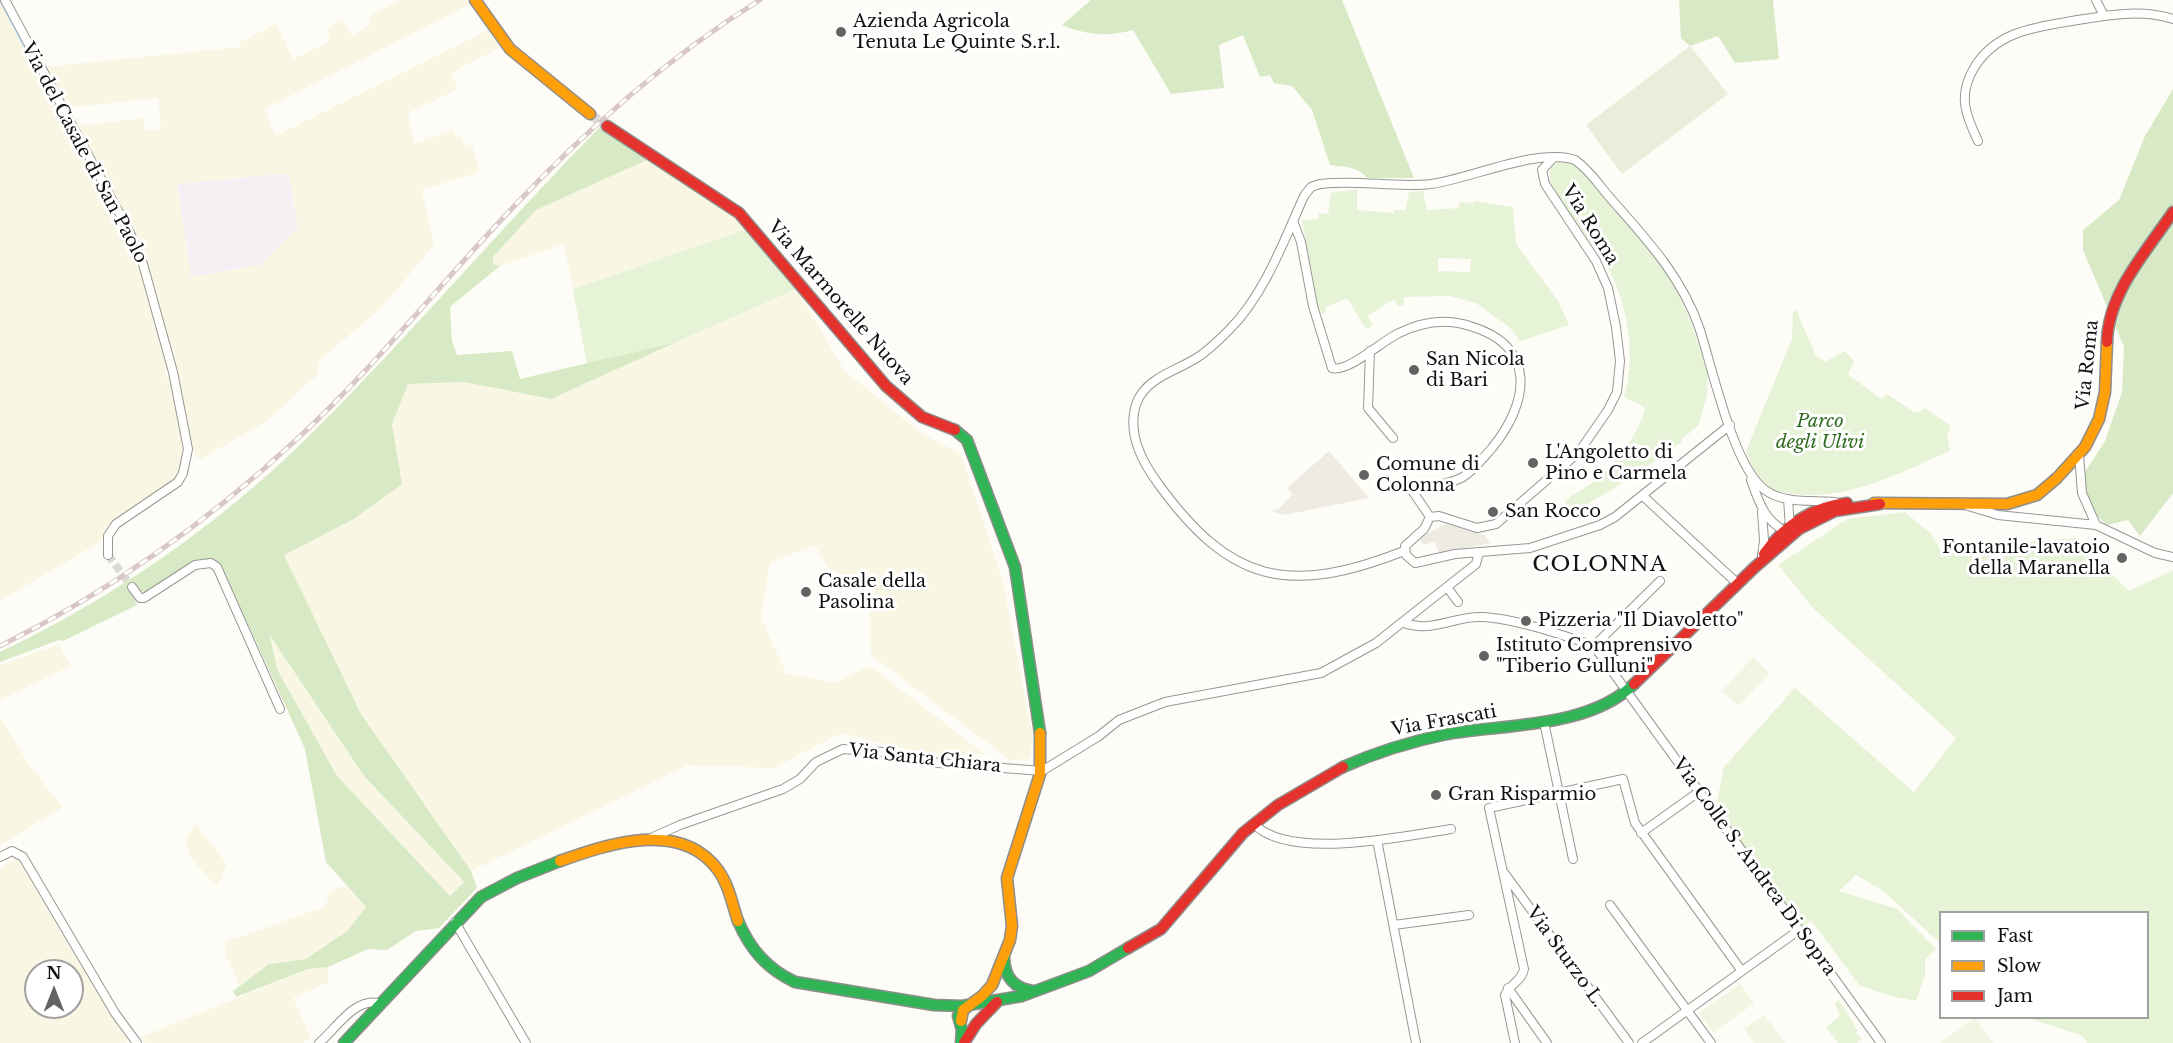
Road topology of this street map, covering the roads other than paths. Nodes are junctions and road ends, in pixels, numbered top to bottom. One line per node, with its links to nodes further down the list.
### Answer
1 (6, 0): 28 (street, Via del Casale di San Paolo)
2 (475, 0): 6 (street)
3 (2096, 0): 4 (street)
4 (2104, 16): 5 (street); 8 (street)
5 (2173, 19)
6 (590, 114)
7 (608, 126): 41 (street, Via Marmorelle Nuova)
8 (1978, 141)
9 (1553, 158): 11 (street); 13 (street, Via Roma); 23 (street, Via Roma)
10 (2173, 212): 15 (street, Via Roma)
11 (1293, 220): 12 (street); 27 (street)
12 (1370, 351): 14 (street); 23 (street)
13 (1730, 425): 16 (street, Via Roma); 17 (street)
14 (1393, 438)
15 (2079, 454): 21 (street, Via Roma); 24 (street)
16 (1748, 470): 18 (street, Via Roma); 22 (street)
17 (1643, 496): 26 (street); 32 (street)
18 (1788, 499): 19 (street); 25 (street)
19 (1846, 503): 20 (street, Via Roma); 25 (street, Via Roma)
20 (1880, 504): 21 (street, Via Roma); 25 (street)
21 (1967, 506): 24 (street)
22 (1761, 507): 25 (street); 30 (street)
23 (1430, 517): 27 (street)
24 (2096, 525): 29 (street)
25 (1789, 530): 30 (street, Via Frascati)
26 (1479, 552): 27 (street); 34 (street)
27 (1405, 553)
28 (108, 555)
29 (2173, 557)
30 (1758, 562): 32 (street, Via Frascati)
31 (1660, 581): 37 (street)
32 (1738, 584): 38 (street, Via Frascati)
33 (132, 587): 39 (street)
34 (1447, 587): 35 (street); 36 (street)
35 (1458, 602)
36 (1404, 623): 37 (street); 41 (street)
37 (1594, 646): 38 (street, Via Colle S. Andrea Di Sopra)
38 (1627, 691): 40 (street, Via Frascati); 42 (street, Via Colle S. Andrea Di Sopra)
39 (280, 709)
40 (1544, 722): 43 (street); 44 (street, Via Frascati)
41 (1042, 771): 47 (street, Via Santa Chiara); 57 (street, Via Marmorelle Nuova)
42 (1700, 791): 46 (street); 56 (street, Via Colle S. Andrea Di Sopra)
43 (1559, 792): 46 (street); 50 (street); 51 (street)
44 (1254, 824): 48 (street); 59 (street, Via Frascati)
45 (1451, 829): 48 (street)
46 (1641, 833): 58 (street)
47 (650, 839): 54 (street); 63 (street)
48 (1377, 840): 55 (street)
49 (0, 857): 68 (street)
50 (1573, 859)
51 (1502, 870): 60 (street); 76 (street, Via Sturzo L.)
52 (1610, 905): 65 (street)
53 (1469, 915): 55 (street)
54 (455, 922): 62 (street); 71 (street)
55 (1394, 925): 73 (street)
56 (1799, 930): 58 (street); 79 (street, Via Colle S. Andrea Di Sopra)
57 (1004, 954): 59 (street); 64 (street, Via Marmorelle Nuova)
58 (1741, 970): 65 (street)
59 (1048, 988): 61 (street, Via Frascati)
60 (1508, 988): 74 (street); 75 (street)
61 (998, 1001): 64 (street, Via Frascati); 67 (street)
62 (381, 1004): 69 (street); 70 (street)
63 (934, 1005): 64 (street, Via Frascati); 66 (street)
64 (970, 1005): 66 (street, Via Marmorelle Nuova); 67 (street)
65 (1688, 1011): 77 (street); 78 (street)
66 (961, 1021): 72 (street)
67 (978, 1022): 72 (street)
68 (137, 1043)
69 (319, 1043)
70 (344, 1043)
71 (526, 1043)
72 (962, 1043)
73 (1416, 1043)
74 (1515, 1043)
75 (1547, 1043)
76 (1629, 1043)
77 (1642, 1043)
78 (1712, 1043)
79 (1881, 1043)

